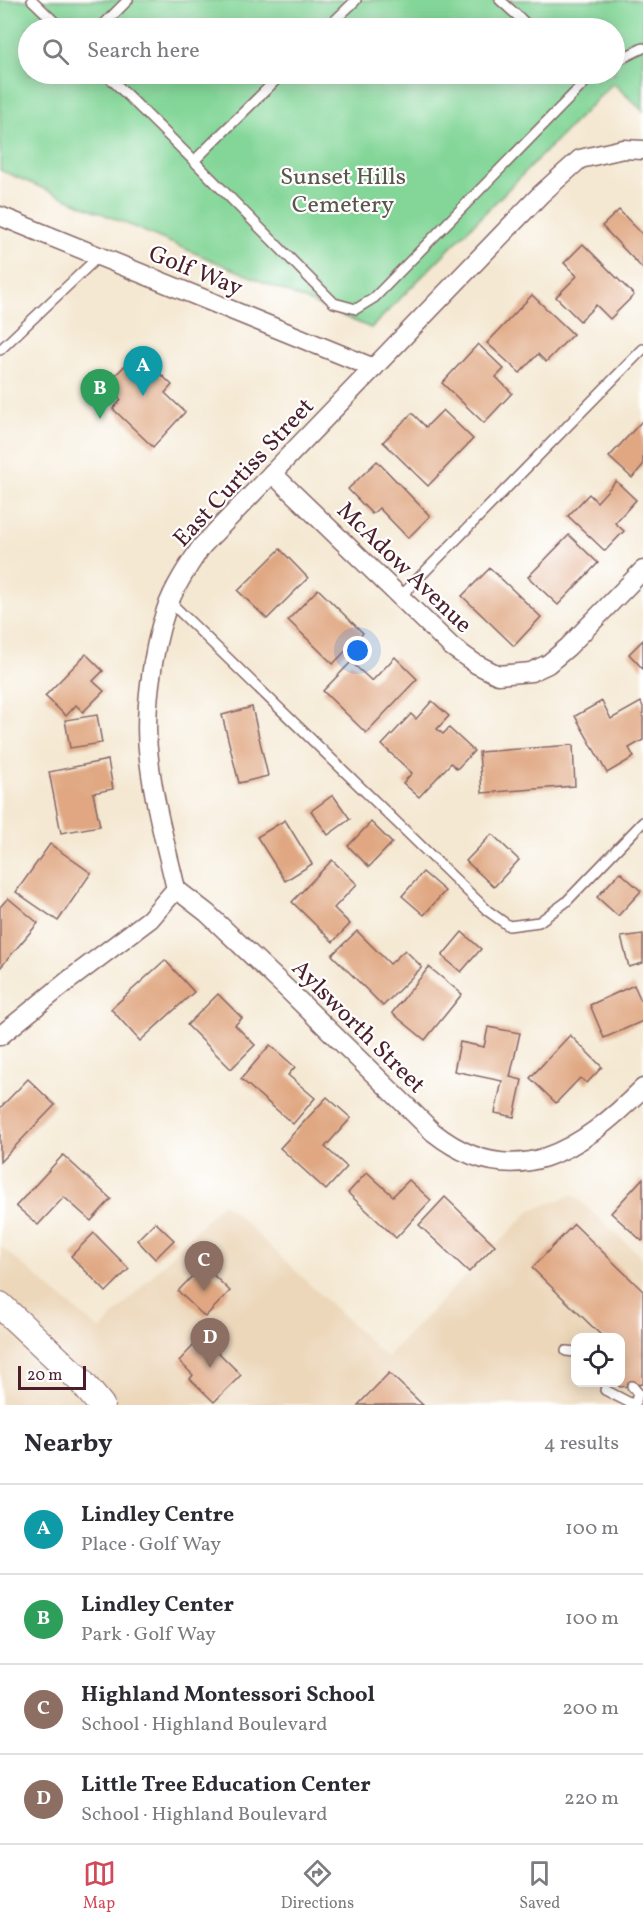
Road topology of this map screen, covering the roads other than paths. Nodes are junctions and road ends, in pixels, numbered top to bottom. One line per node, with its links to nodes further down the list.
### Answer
1 (32, 0): 5 (lane)
2 (128, 0): 6 (lane)
3 (356, 0): 7 (lane)
4 (500, 0): 8 (lane)
5 (51, 18)
6 (110, 18)
7 (337, 18)
8 (520, 18)
9 (643, 48): 10 (lane)
10 (625, 57)
11 (116, 84): 15 (lane)
12 (272, 84): 15 (lane)
13 (578, 84): 15 (lane)
14 (643, 150): 20 (street, East Curtiss Street)
15 (194, 161)
16 (0, 216): 17 (street, Golf Way)
17 (98, 256): 19 (lane); 20 (street, Golf Way)
18 (643, 349): 23 (lane)
19 (0, 350)
20 (374, 368): 21 (street, East Curtiss Street)
21 (272, 473): 23 (street, McAdow Avenue); 24 (street, East Curtiss Street)
22 (643, 570): 23 (street, McAdow Avenue)
23 (400, 597)
24 (170, 602): 25 (lane); 26 (street, East Curtiss Street)
25 (643, 822)
26 (176, 889): 27 (street); 28 (street, Aylsworth Street)
27 (0, 1036)
28 (643, 1088)
29 (1, 1308): 32 (main road)
30 (632, 1386): 33 (lane)
31 (605, 1390): 33 (lane)
32 (101, 1405)
33 (634, 1405)

